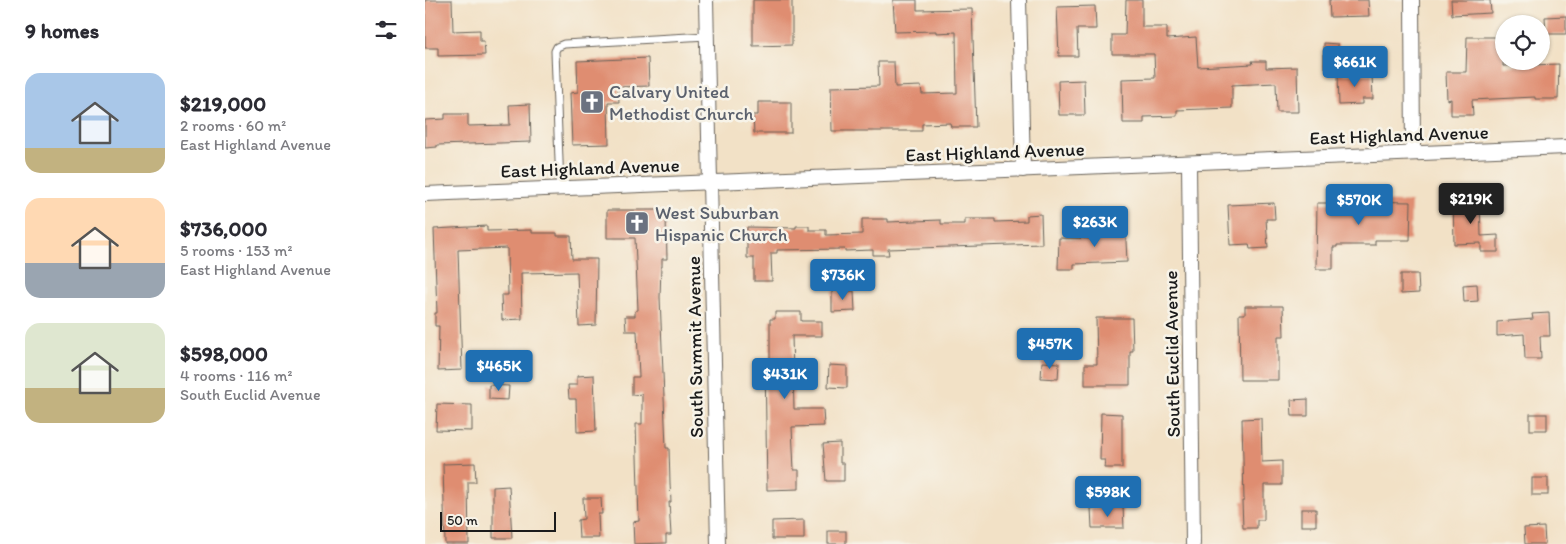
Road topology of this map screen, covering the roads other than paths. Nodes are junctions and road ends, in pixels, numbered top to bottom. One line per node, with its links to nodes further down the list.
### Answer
1 (706, 0): 4 (street, South Summit Avenue)
2 (1019, 0): 8 (street)
3 (1412, 0): 6 (street)
4 (707, 36): 9 (street, South Summit Avenue); 10 (lane)
5 (1566, 147): 6 (street, East Highland Avenue)
6 (1413, 154): 7 (street, East Highland Avenue)
7 (1189, 163): 8 (street, East Highland Avenue); 13 (street, South Euclid Avenue)
8 (1023, 170): 9 (street, East Highland Avenue)
9 (710, 182): 10 (street, East Highland Avenue); 12 (street, South Summit Avenue)
10 (560, 188): 11 (street, East Highland Avenue)
11 (425, 194)
12 (717, 544)
13 (1193, 544)

